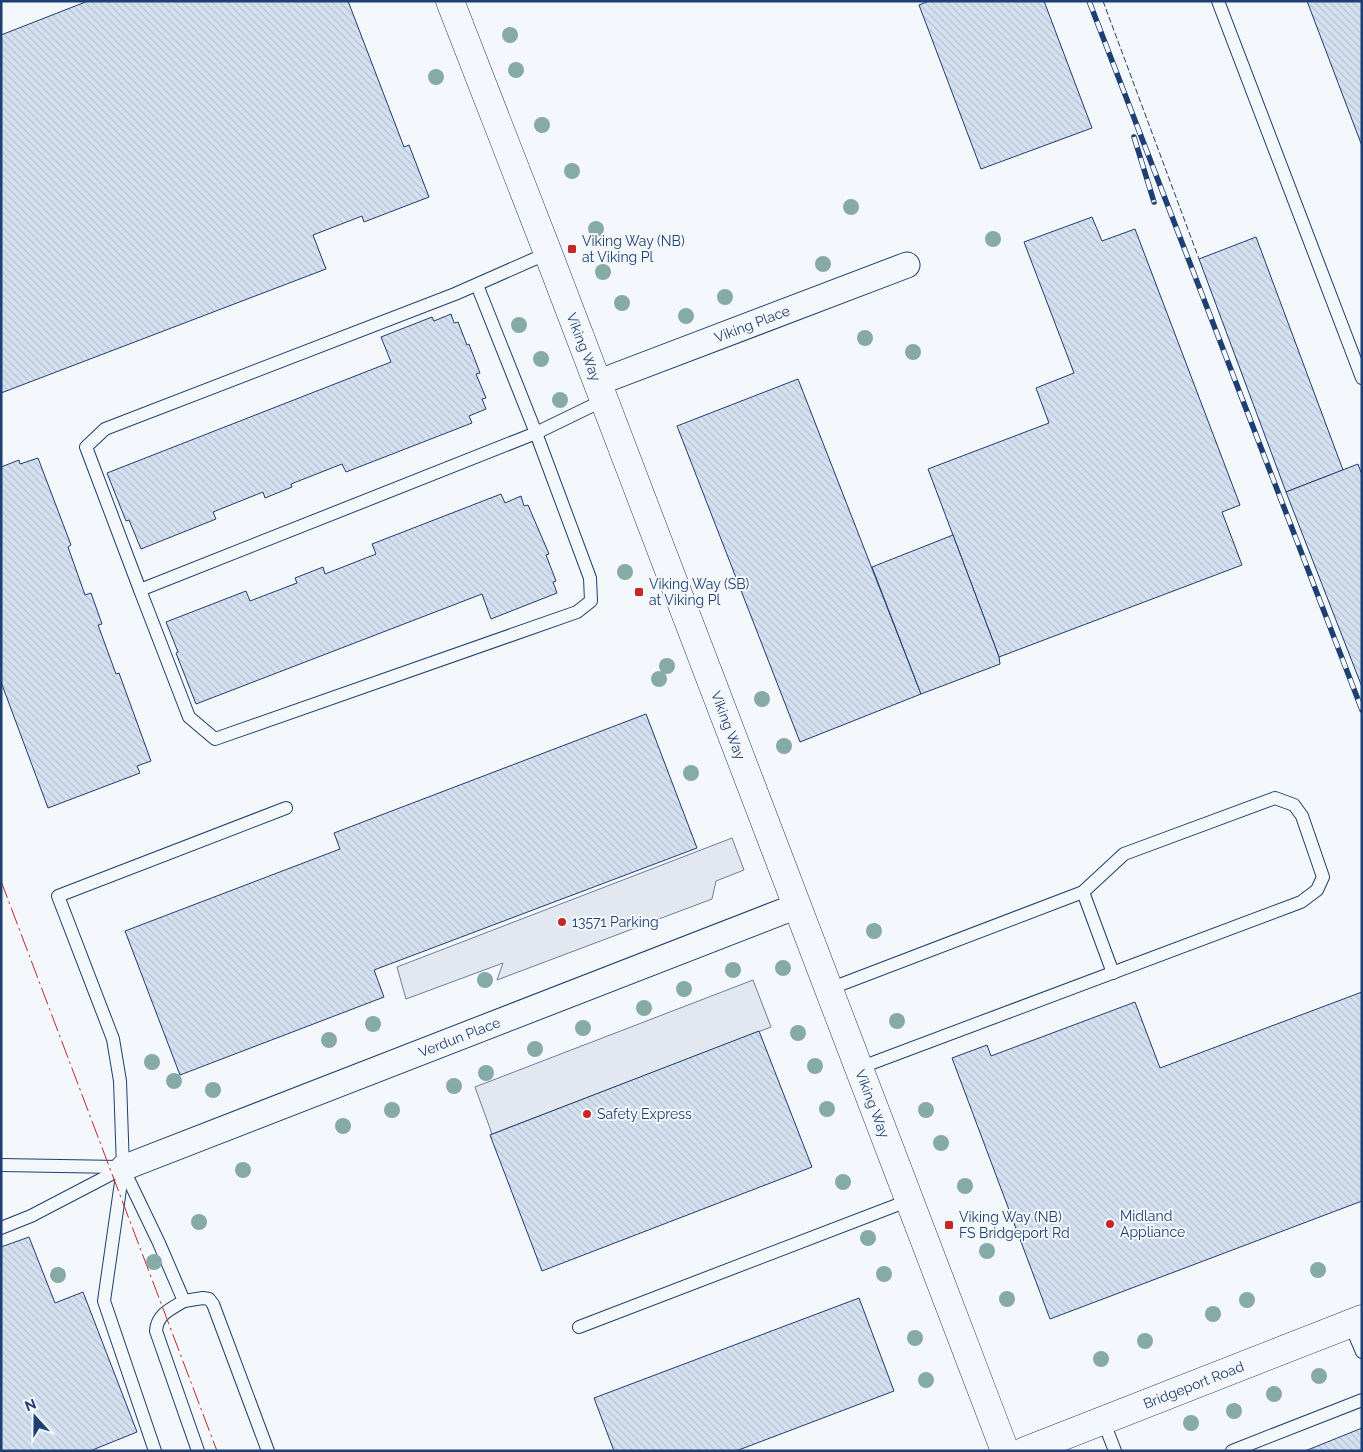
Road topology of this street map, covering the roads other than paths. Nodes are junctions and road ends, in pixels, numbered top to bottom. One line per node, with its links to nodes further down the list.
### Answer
1 (450, 1): 3 (street, Viking Way)
2 (1218, 1): 6 (lane)
3 (548, 253): 5 (lane); 7 (street, Viking Way)
4 (908, 265): 7 (street, Viking Place)
5 (476, 285): 8 (lane); 9 (lane)
6 (1362, 378)
7 (600, 391): 8 (lane); 12 (street, Viking Way)
8 (536, 433): 9 (lane); 9 (lane)
9 (140, 590)
10 (286, 808): 17 (lane)
11 (1083, 892): 13 (lane); 13 (lane); 14 (lane)
12 (797, 906): 14 (street, Viking Way); 17 (street, Verdun Place)
13 (1113, 973): 15 (lane)
14 (829, 989): 15 (street, Viking Way)
15 (859, 1068): 18 (street, Viking Way)
16 (1, 1165): 17 (lane)
17 (123, 1168): 19 (lane); 20 (lane); 26 (lane)
18 (910, 1200): 22 (lane); 29 (street, Viking Way)
19 (1, 1228)
20 (184, 1301): 27 (lane); 28 (lane)
21 (1356, 1322): 23 (lane); 25 (street, Bridgeport Road)
22 (578, 1327)
23 (1362, 1352)
24 (1362, 1400): 32 (lane)
25 (1103, 1420): 30 (street, Bridgeport Road); 31 (lane)
26 (155, 1451)
27 (198, 1451)
28 (268, 1451)
29 (1005, 1451)
30 (1025, 1451)
31 (1115, 1451)
32 (1232, 1451)

